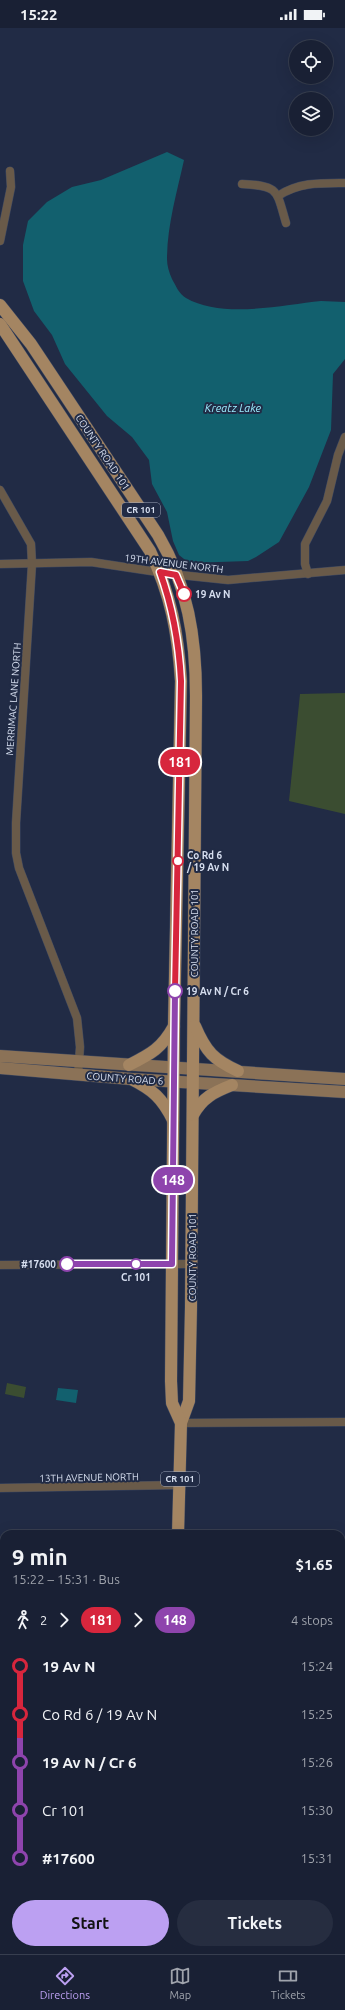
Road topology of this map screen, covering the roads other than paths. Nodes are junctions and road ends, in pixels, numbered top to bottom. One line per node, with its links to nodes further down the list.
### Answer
1 (10, 171): 6 (street)
2 (345, 183): 4 (street)
3 (242, 184): 4 (street)
4 (278, 196): 5 (street)
5 (286, 223)
6 (0, 241)
7 (0, 305): 16 (main road, COUNTY ROAD 101 / CR 101)
8 (0, 324): 14 (main road, COUNTY ROAD 101 / CR 101)
9 (345, 437): 15 (street)
10 (0, 490): 12 (street, MERRIMAC LANE NORTH)
11 (0, 564): 12 (street, 19TH AVENUE NORTH)
12 (32, 564): 14 (street, 19TH AVENUE NORTH); 20 (street, MERRIMAC LANE NORTH)
13 (345, 570): 15 (street, 19TH AVENUE NORTH)
14 (160, 572): 16 (street, 19TH AVENUE NORTH); 18 (main road, COUNTY ROAD 101 / CR 101)
15 (308, 574): 16 (street, 19TH AVENUE NORTH)
16 (176, 575): 17 (main road, COUNTY ROAD 101 / CR 101)
17 (194, 1023): 24 (main road, COUNTY ROAD 101 / CR 101); 25 (main road)
18 (174, 1025): 21 (main road); 22 (main road, COUNTY ROAD 101 / CR 101)
19 (0, 1056): 20 (main road, COUNTY ROAD 6)
20 (78, 1061): 21 (main road, COUNTY ROAD 6); 26 (street, MERRIMAC LANE NORTH)
21 (129, 1065): 22 (main road, COUNTY ROAD 6)
22 (175, 1067): 24 (main road, COUNTY ROAD 6); 29 (main road, COUNTY ROAD 101 / CR 101)
23 (0, 1068): 26 (main road, COUNTY ROAD 6)
24 (193, 1068): 25 (main road, COUNTY ROAD 6); 30 (main road, COUNTY ROAD 101 / CR 101)
25 (238, 1071): 28 (main road, COUNTY ROAD 6)
26 (78, 1075): 27 (main road, COUNTY ROAD 6)
27 (131, 1079): 29 (main road, COUNTY ROAD 6); 34 (main road)
28 (345, 1080)
29 (174, 1082): 30 (main road, COUNTY ROAD 6); 34 (main road, COUNTY ROAD 101 / CR 101)
30 (193, 1082): 31 (main road, COUNTY ROAD 6); 33 (main road, COUNTY ROAD 101 / CR 101)
31 (232, 1085): 32 (main road, COUNTY ROAD 6); 33 (main road)
32 (345, 1092)
33 (193, 1116): 36 (main road, COUNTY ROAD 101 / CR 101)
34 (174, 1122): 35 (main road, COUNTY ROAD 101 / CR 101)
35 (172, 1264): 36 (street); 37 (street); 39 (main road, COUNTY ROAD 101 / CR 101)
36 (191, 1264): 39 (main road, COUNTY ROAD 101 / CR 101)
37 (0, 1265)
38 (345, 1422): 39 (street)
39 (181, 1423): 40 (main road, COUNTY ROAD 101 / CR 101)
40 (179, 1485): 41 (street, 13TH AVENUE NORTH); 42 (main road, COUNTY ROAD 101 / CR 101)
41 (0, 1488)
42 (178, 1530)

